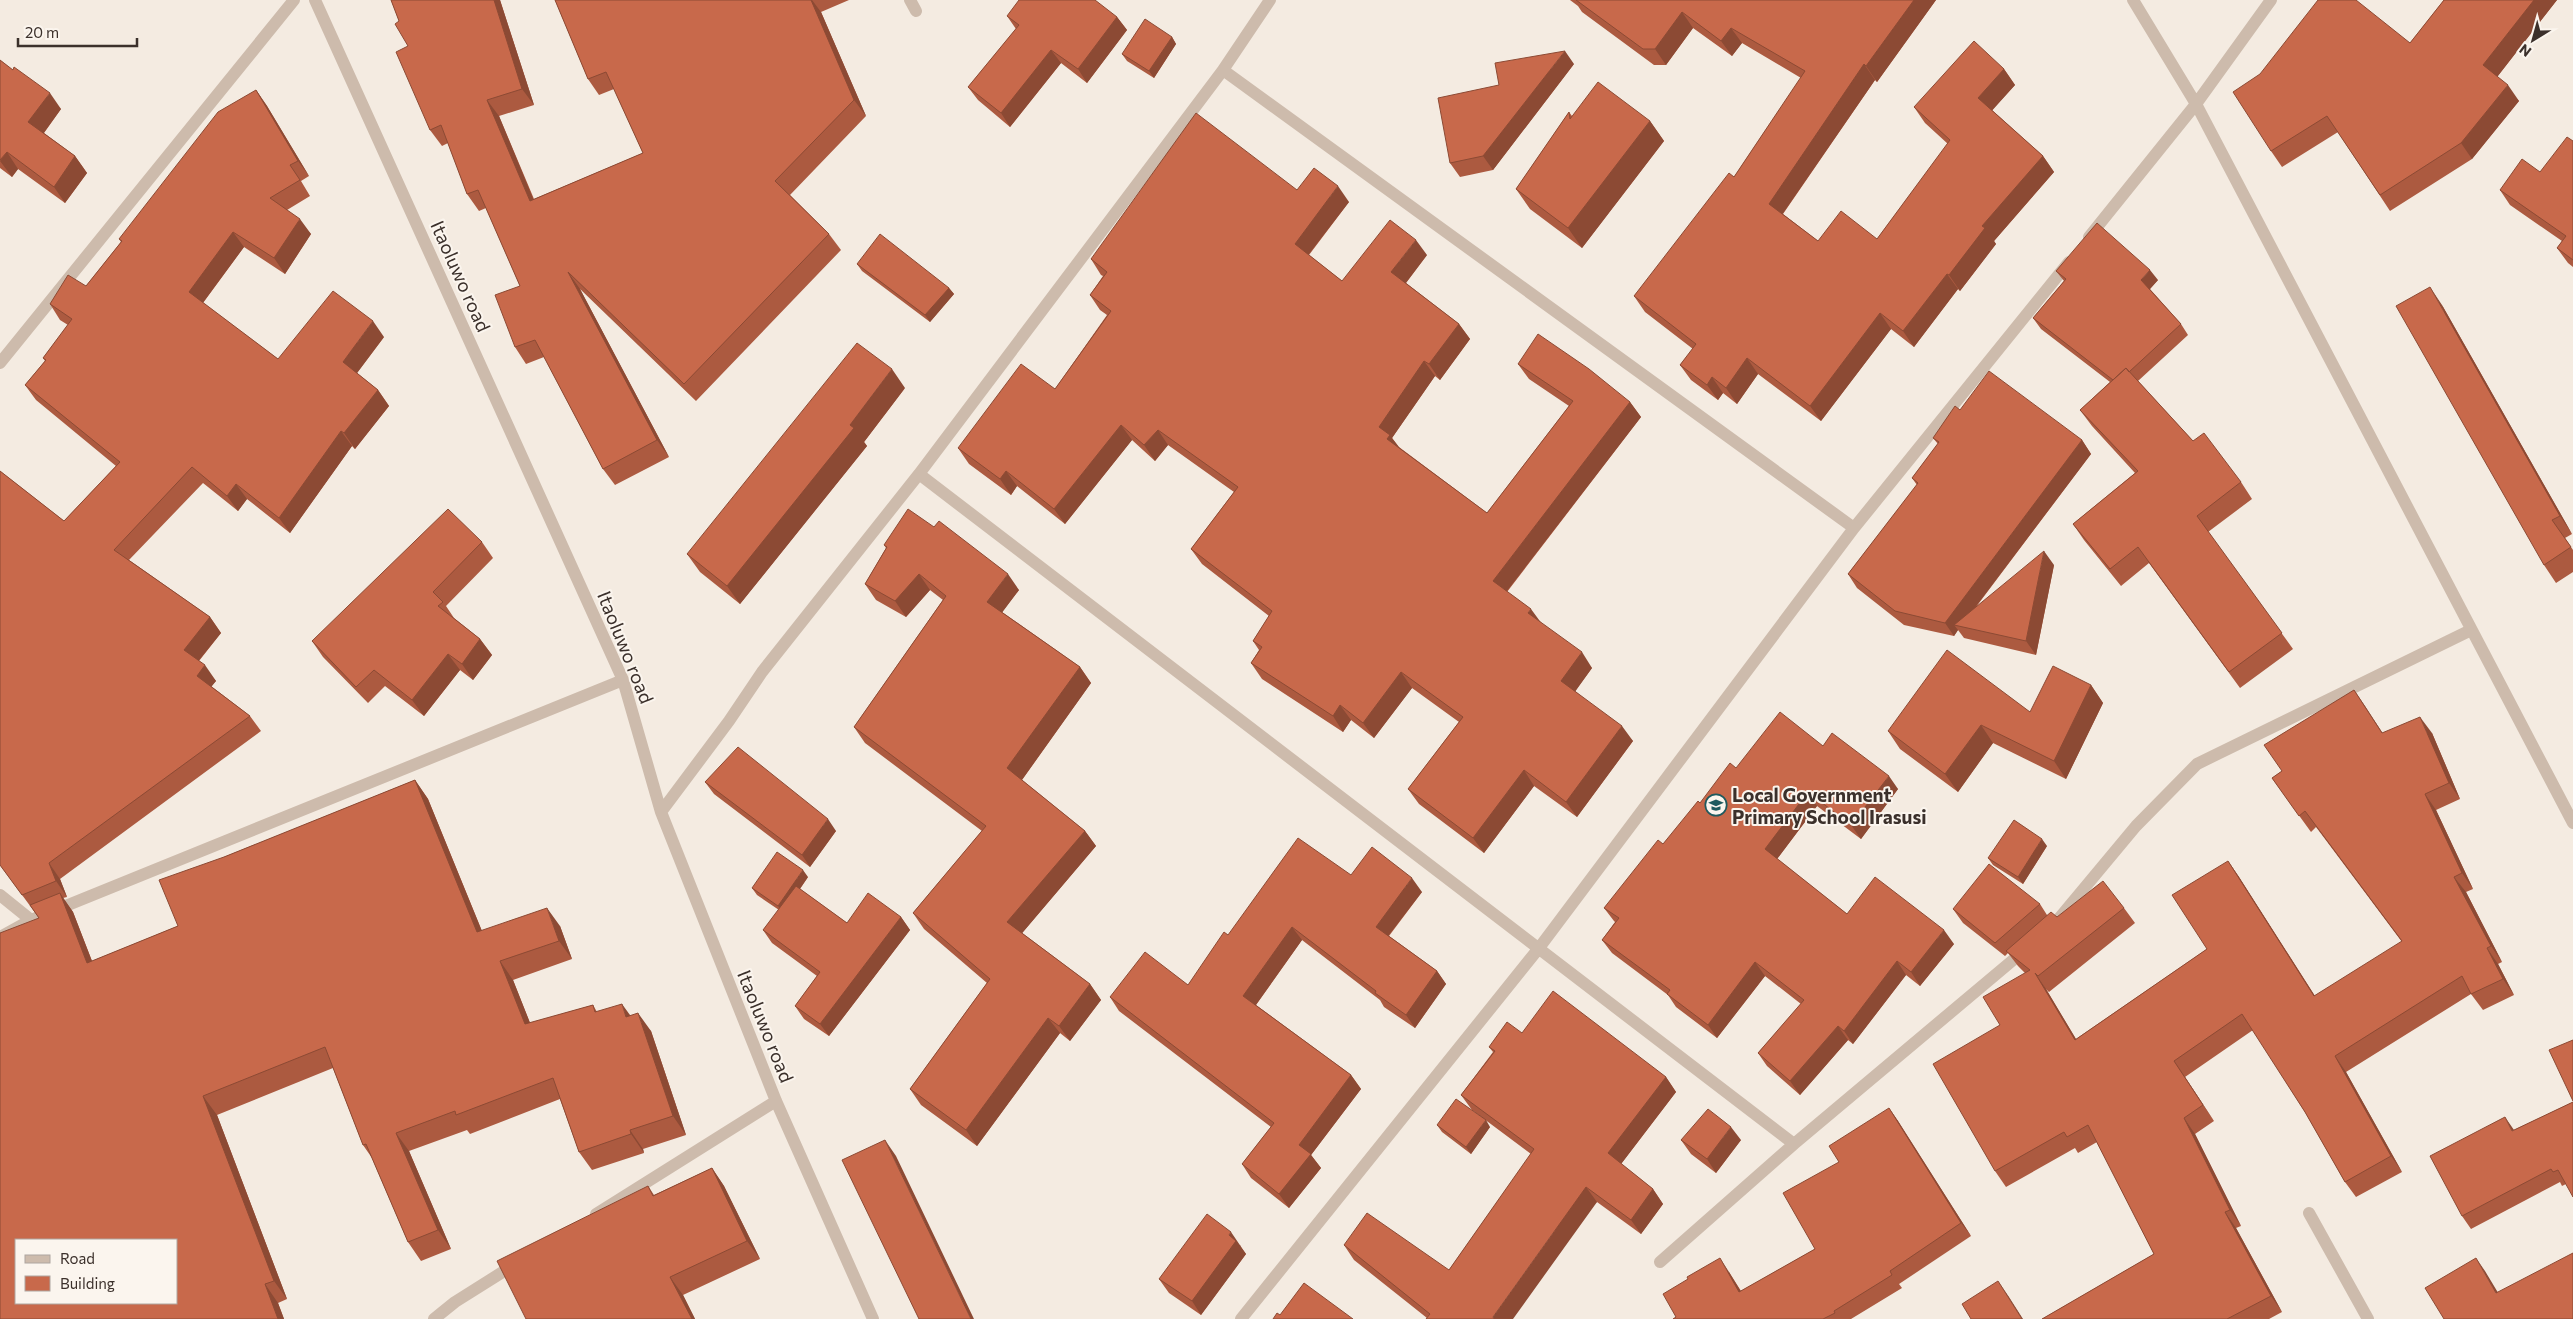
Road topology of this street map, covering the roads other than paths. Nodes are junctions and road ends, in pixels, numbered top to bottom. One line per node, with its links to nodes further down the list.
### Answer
1 (294, 0): 8 (street)
2 (314, 0): 12 (street, Itaoluwo road)
3 (1270, 0): 6 (street)
4 (2132, 0): 7 (street)
5 (2271, 0): 7 (street)
6 (1223, 70): 9 (street); 10 (street)
7 (2196, 104): 10 (street); 11 (street)
8 (0, 363)
9 (919, 474): 13 (street); 18 (street)
10 (1854, 528): 18 (street)
11 (2471, 630): 14 (street); 20 (street)
12 (623, 680): 13 (street, Itaoluwo road); 16 (street)
13 (661, 812): 19 (street, Itaoluwo road)
14 (2573, 822)
15 (0, 895): 16 (street)
16 (31, 920): 17 (street)
17 (0, 937)
18 (1538, 948): 20 (street); 27 (street)
19 (776, 1101): 22 (street); 26 (street, Itaoluwo road)
20 (1794, 1144): 24 (street)
21 (2309, 1213): 28 (street)
22 (582, 1223)
23 (531, 1254): 25 (street)
24 (1660, 1262)
25 (434, 1319)
26 (874, 1319)
27 (1241, 1319)
28 (2368, 1319)

